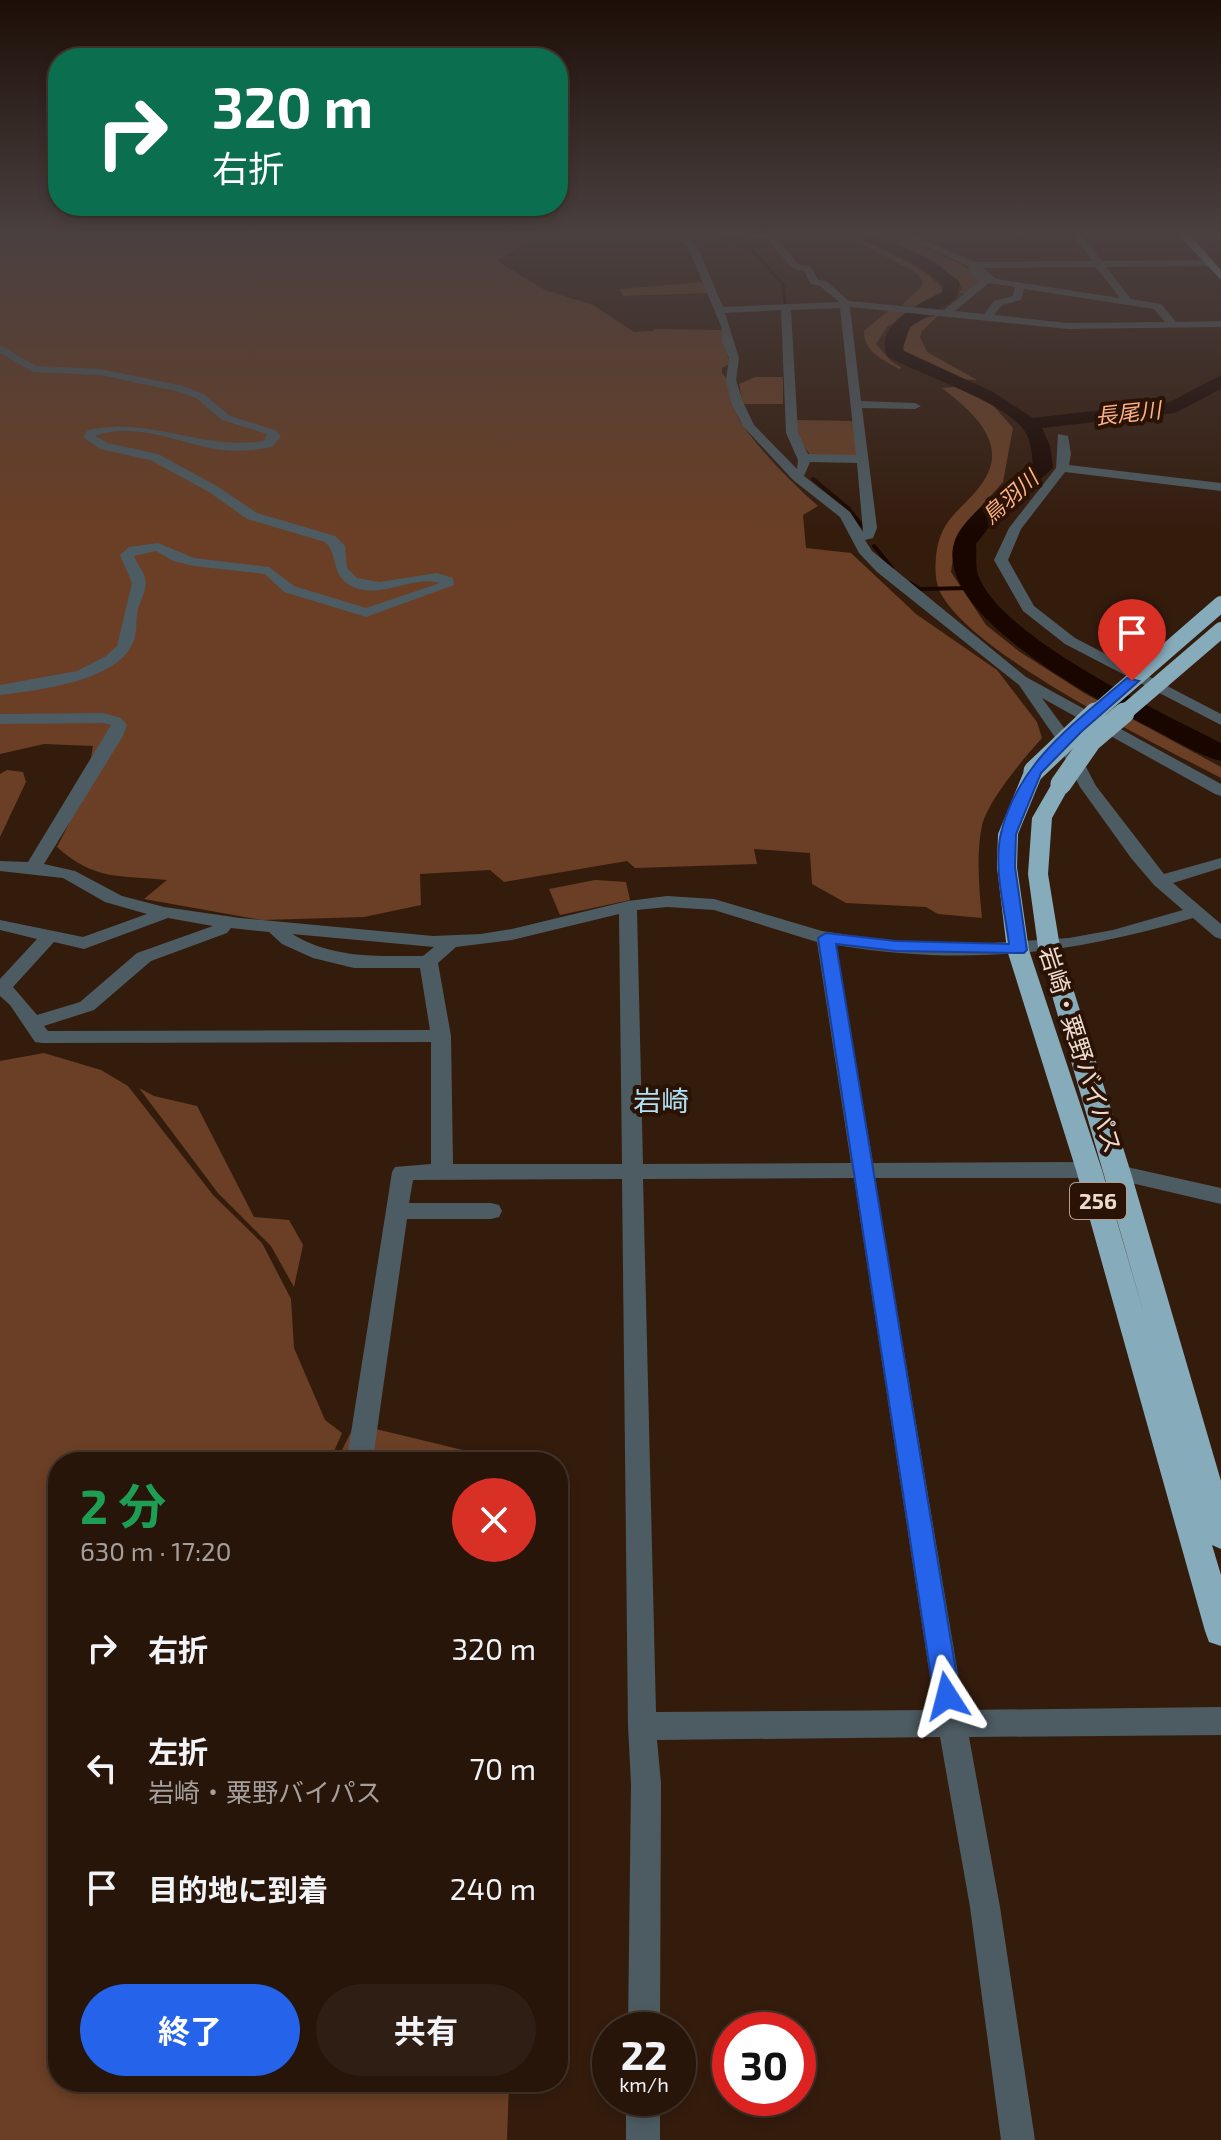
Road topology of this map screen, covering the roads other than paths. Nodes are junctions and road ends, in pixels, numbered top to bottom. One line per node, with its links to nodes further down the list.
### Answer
1 (726, 331): 11 (street)
2 (787, 331): 8 (street)
3 (848, 331): 5 (street)
4 (0, 348): 17 (street)
5 (856, 404): 6 (street); 9 (street)
6 (915, 406)
7 (1062, 436): 10 (street)
8 (805, 458): 9 (street); 11 (street)
9 (862, 459): 13 (street)
10 (1062, 468): 12 (street); 19 (street)
11 (797, 477): 13 (street)
12 (1221, 487)
13 (858, 538): 16 (street)
14 (1221, 604): 36 (highway, 岩崎・粟野バイパス / 256, bridge)
15 (1221, 630): 35 (highway, 岩崎・粟野バイパス / 256, bridge)
16 (1021, 680): 20 (street); 24 (street)
17 (0, 690)
18 (0, 719): 23 (street)
19 (1221, 720)
20 (1221, 791)
21 (1221, 863): 24 (street)
22 (0, 866): 23 (street)
23 (33, 868): 26 (street)
24 (1160, 881): 27 (street)
25 (628, 906): 33 (street); 34 (street); 43 (street)
26 (171, 911): 28 (street); 32 (street)
27 (1197, 911): 31 (street); 35 (street)
28 (227, 921): 30 (street); 39 (street)
29 (0, 925): 32 (street)
30 (273, 926): 34 (street); 37 (street)
31 (1221, 933)
32 (50, 936): 38 (street)
33 (826, 938): 36 (street); 44 (street)
34 (451, 942): 37 (street)
35 (1049, 947): 36 (street); 45 (highway, 岩崎・粟野バイパス / 256)
36 (1018, 950): 41 (highway, 岩崎・粟野バイパス / 256)
37 (428, 962): 40 (street)
38 (1, 987): 39 (street)
39 (31, 1023): 40 (street)
40 (441, 1036): 42 (street)
41 (1089, 1170): 44 (street); 51 (highway, 岩崎・粟野バイパス / 256)
42 (442, 1171): 43 (street); 47 (street)
43 (633, 1171): 44 (street); 54 (street)
44 (863, 1172): 53 (street)
45 (1118, 1173): 46 (street); 50 (highway, 岩崎・粟野バイパス / 256)
46 (1221, 1196)
47 (398, 1211): 48 (street); 49 (street)
48 (491, 1211)
49 (361, 1452)
50 (1221, 1535)
51 (1221, 1631)
52 (1221, 1721): 53 (street)
53 (952, 1725): 54 (street); 58 (street)
54 (642, 1726): 55 (street)
55 (644, 2012)
56 (643, 2116): 57 (street)
57 (643, 2140)
58 (1018, 2140)

